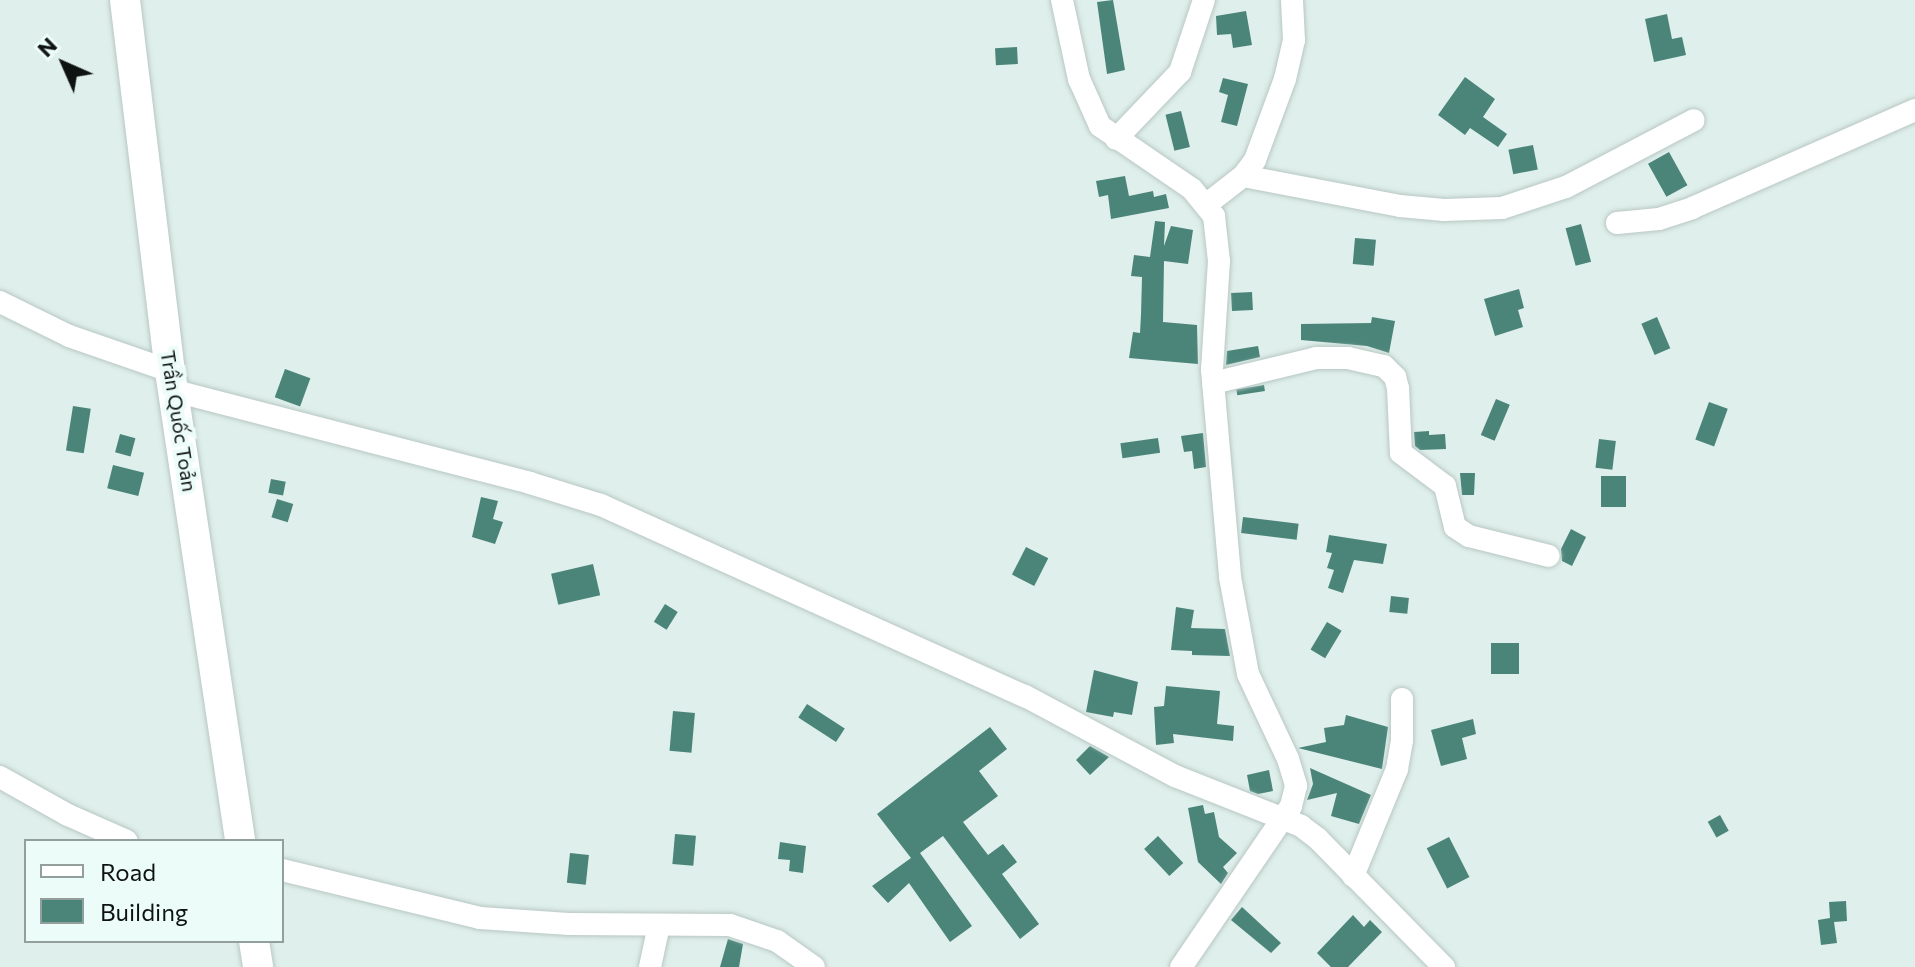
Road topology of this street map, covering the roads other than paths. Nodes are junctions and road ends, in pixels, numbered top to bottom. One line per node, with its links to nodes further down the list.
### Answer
1 (125, 0): 12 (main road, Trần Quốc Toản)
2 (1062, 0): 7 (street)
3 (1204, 0): 7 (street)
4 (1292, 0): 8 (street)
5 (1915, 110): 10 (street)
6 (1694, 120): 8 (street)
7 (1116, 139): 9 (street)
8 (1243, 176): 9 (street)
9 (1207, 204): 13 (street)
10 (1617, 223)
11 (0, 302): 12 (street)
12 (173, 381): 17 (street); 19 (main road, Trần Quốc Toản)
13 (1213, 383): 14 (street); 17 (street)
14 (1549, 556)
15 (1402, 699): 21 (street)
16 (0, 777): 18 (street)
17 (1281, 819): 21 (street); 28 (street)
18 (122, 839)
19 (240, 839)
20 (284, 870): 22 (street)
21 (1353, 876): 24 (street)
22 (659, 925): 26 (street); 27 (street)
23 (254, 943): 25 (main road)
24 (1419, 959): 29 (street)
25 (258, 967)
26 (650, 967)
27 (814, 967)
28 (1181, 967)
29 (1444, 967)

